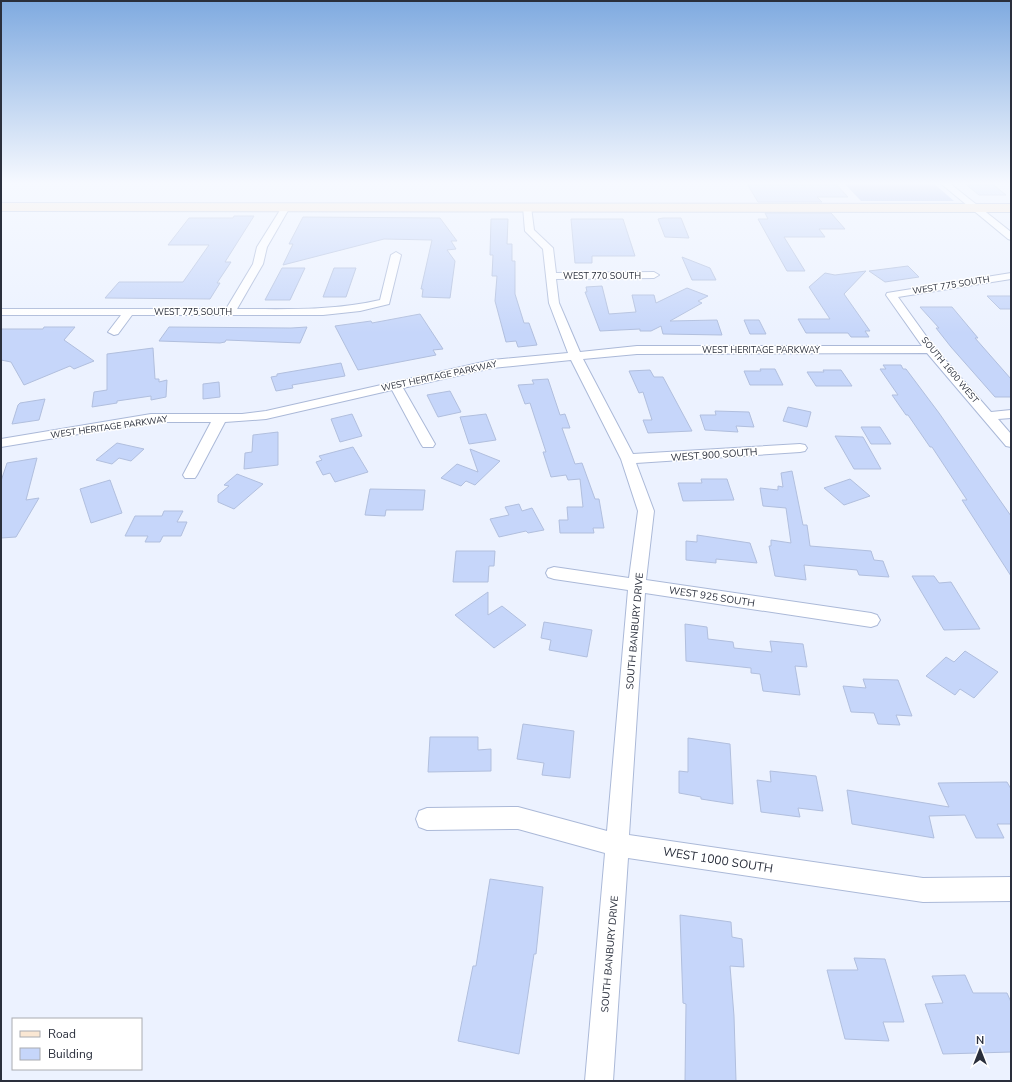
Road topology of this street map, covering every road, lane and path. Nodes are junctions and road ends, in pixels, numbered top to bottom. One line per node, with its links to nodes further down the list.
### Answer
1 (271, 232): 10 (street)
2 (532, 232): 4 (street, SOUTH BANBURY DRIVE)
3 (396, 255): 10 (street, WEST 775 SOUTH)
4 (551, 276): 5 (street, WEST 770 SOUTH); 13 (street, SOUTH BANBURY DRIVE)
5 (654, 276)
6 (1011, 276): 7 (street, WEST 775 SOUTH)
7 (891, 295): 12 (street, SOUTH 1600 WEST)
8 (1, 312): 9 (street, WEST 775 SOUTH)
9 (129, 312): 10 (street, WEST 775 SOUTH); 11 (street)
10 (230, 312)
11 (114, 332)
12 (930, 349): 13 (street, WEST HERITAGE PARKWAY); 16 (street, SOUTH 1600 WEST)
13 (576, 357): 14 (street, WEST HERITAGE PARKWAY); 22 (street, SOUTH BANBURY DRIVE)
14 (396, 386): 17 (street, WEST HERITAGE PARKWAY); 20 (street)
15 (1011, 414): 16 (street)
16 (989, 416): 19 (street, SOUTH 1600 WEST)
17 (220, 418): 18 (street, WEST HERITAGE PARKWAY); 23 (street)
18 (1, 443)
19 (1011, 443)
20 (428, 444)
21 (800, 448): 22 (street, WEST 900 SOUTH)
22 (628, 459): 25 (street, SOUTH BANBURY DRIVE)
23 (190, 476)
24 (554, 574): 25 (street, WEST 925 SOUTH)
25 (638, 584): 26 (street, WEST 925 SOUTH); 28 (street, SOUTH BANBURY DRIVE)
26 (871, 620)
27 (427, 818): 28 (street, WEST 1000 SOUTH)
28 (618, 845): 29 (street, WEST 1000 SOUTH); 30 (street, SOUTH BANBURY DRIVE)
29 (1011, 889)
30 (599, 1081)

